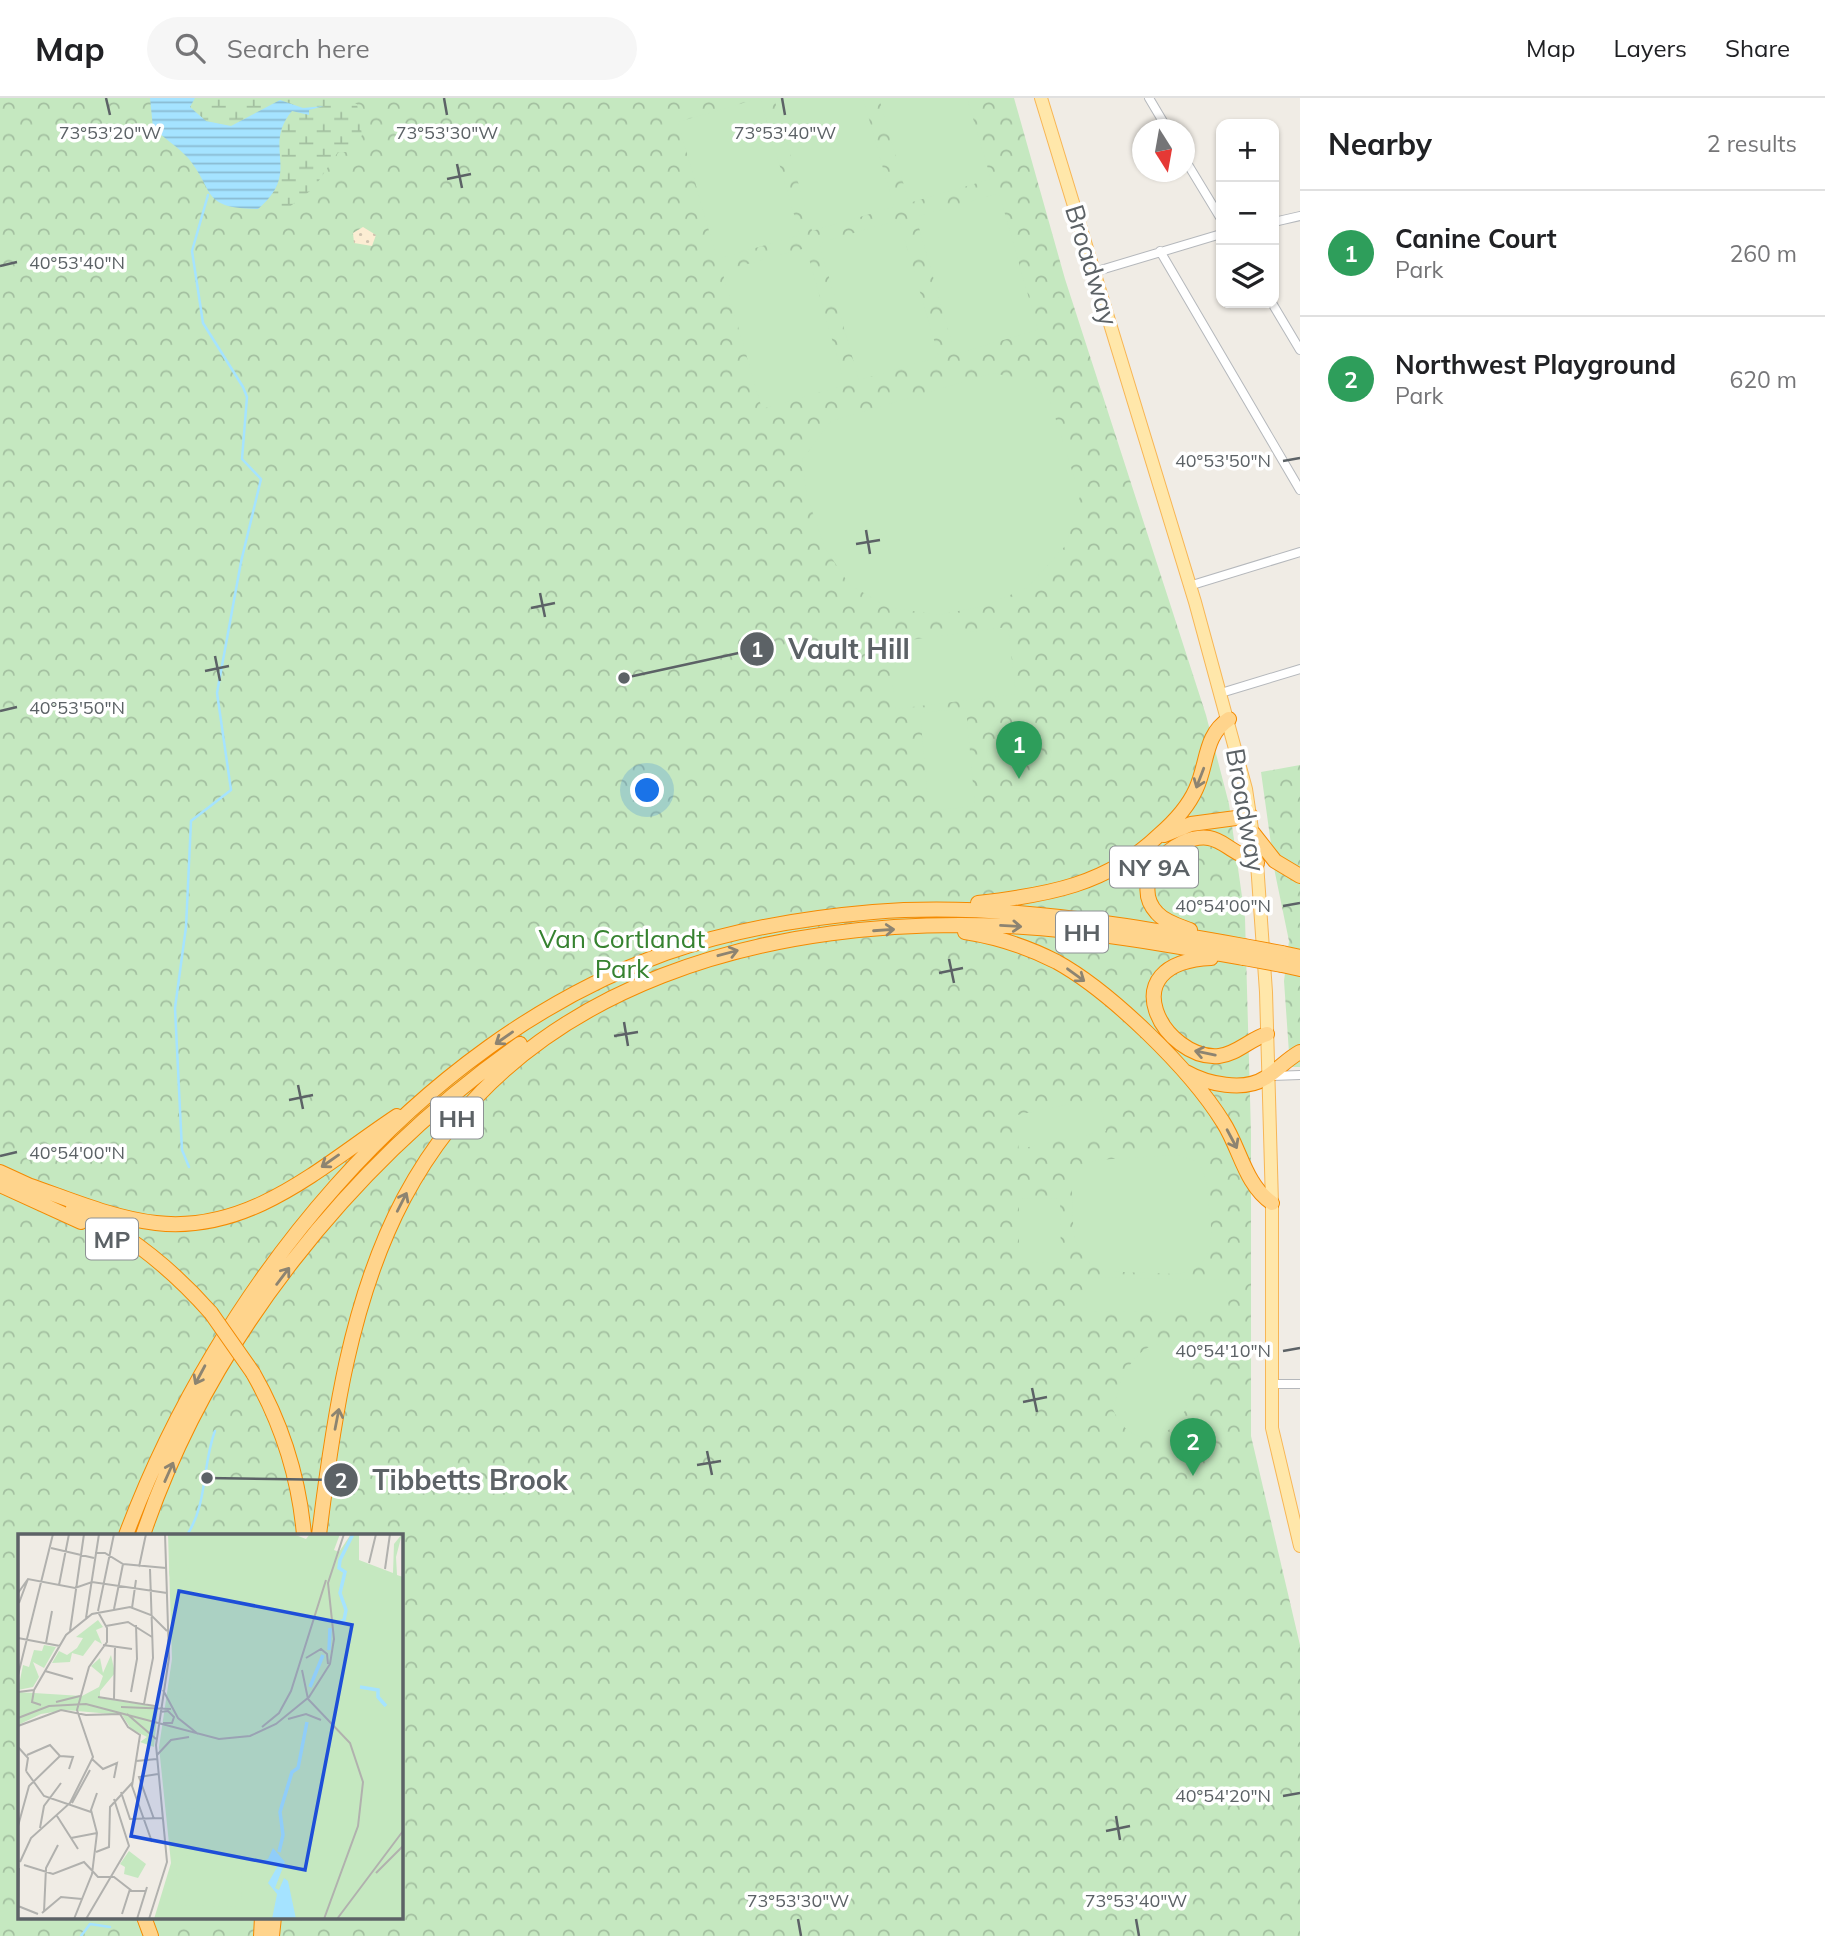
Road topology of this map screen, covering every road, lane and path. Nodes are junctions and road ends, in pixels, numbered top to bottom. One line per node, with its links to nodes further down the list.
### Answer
1 (1041, 98): 10 (main road, Broadway)
2 (1149, 98): 3 (street)
3 (1161, 119)
4 (1195, 175): 5 (street)
5 (1216, 211)
6 (1300, 216): 7 (street)
7 (1279, 221)
8 (1216, 235): 9 (street)
9 (1160, 251): 10 (street); 13 (street)
10 (1094, 272): 15 (main road, Broadway)
11 (1275, 308): 12 (street)
12 (1300, 350)
13 (1300, 490)
14 (1300, 552): 15 (street)
15 (1189, 586): 17 (main road, Broadway)
16 (1300, 669): 17 (street)
17 (1222, 693): 18 (main road, Broadway)
18 (1229, 719): 19 (main road, Broadway); 21 (highway, one-way to 21)
19 (1251, 816): 20 (main road, Broadway); 21 (highway)
20 (1253, 834): 22 (main road, Broadway); 23 (highway)
21 (1145, 849): 24 (highway)
22 (1257, 863): 26 (highway, NY 9A); 32 (main road, Broadway)
23 (1300, 876)
24 (923, 909): 26 (highway, HH); 37 (highway, HH, one-way to 37)
25 (919, 927): 27 (highway, HH, one-way to 27); 31 (highway, HH, one-way to 25); 34 (highway, one-way to 34)
26 (1221, 942): 27 (highway, HH)
27 (1244, 952): 29 (highway, HH, bridge); 32 (highway, one-way to 27)
28 (1300, 957): 29 (highway, HH)
29 (1282, 959): 30 (highway, HH)
30 (1300, 969)
31 (576, 1016): 47 (highway, one-way to 31); 50 (highway, HH, one-way to 31)
32 (1267, 1034): 36 (main road, Broadway)
33 (1300, 1052): 36 (highway)
34 (1177, 1065): 36 (highway); 41 (highway, one-way to 41)
35 (1300, 1074): 36 (street)
36 (1269, 1076): 41 (main road, Broadway)
37 (448, 1082): 40 (highway, one-way to 40); 46 (highway, HH, one-way to 46)
38 (0, 1172): 40 (highway, MP)
39 (0, 1185): 42 (highway, MP)
40 (28, 1185): 42 (highway, MP)
41 (1272, 1203): 44 (main road, Broadway)
42 (209, 1317): 43 (highway, MP)
43 (250, 1375): 48 (highway, MP); 49 (highway, MP)
44 (1271, 1384): 45 (street); 51 (main road, Broadway)
45 (1300, 1384)
46 (126, 1534)
47 (143, 1534)
48 (296, 1534)
49 (304, 1534)
50 (319, 1534)
51 (1300, 1546)
52 (144, 1918): 55 (highway)
53 (262, 1918): 56 (highway)
54 (274, 1918): 57 (highway)
55 (151, 1936)
56 (261, 1936)
57 (272, 1936)

